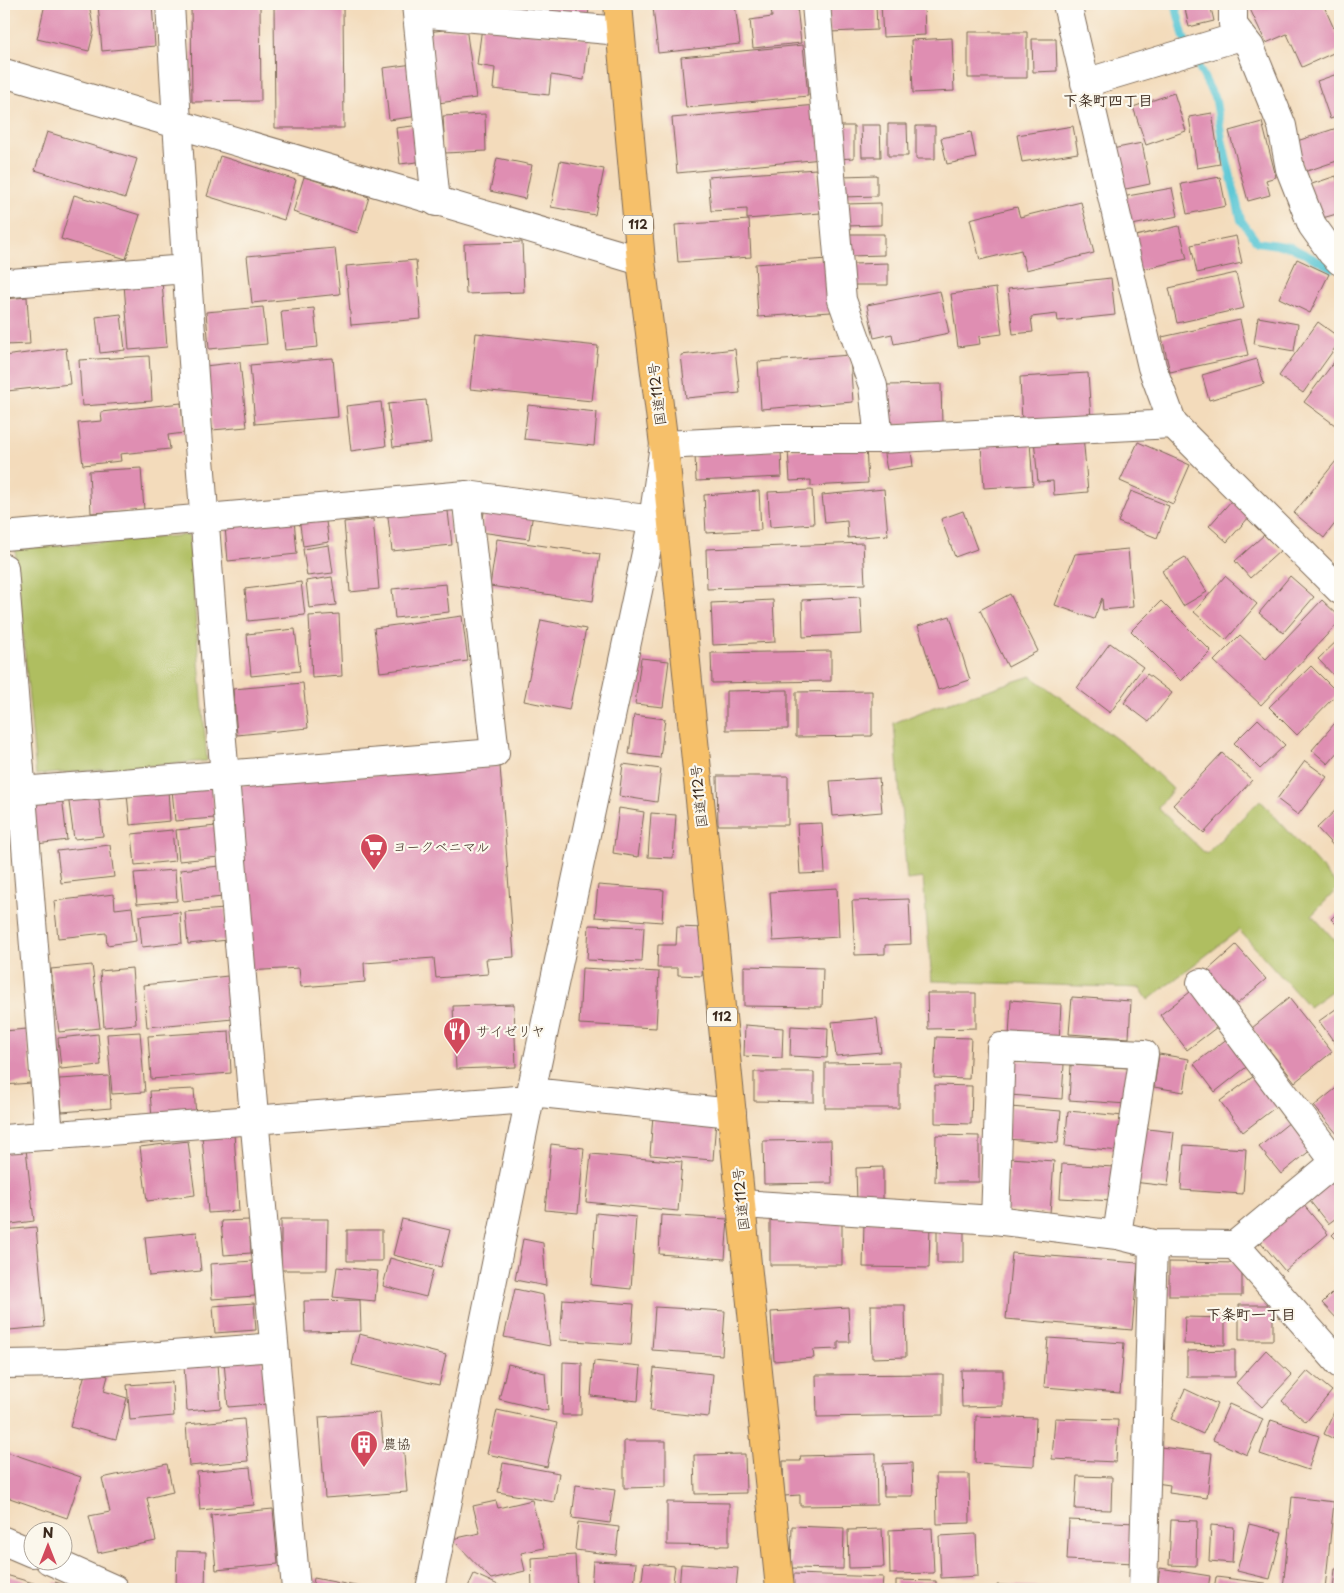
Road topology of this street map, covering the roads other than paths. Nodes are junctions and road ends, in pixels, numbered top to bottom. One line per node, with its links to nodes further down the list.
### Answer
1 (170, 4): 11 (street)
2 (618, 4): 7 (highway, 国道112号 / 112)
3 (816, 4): 18 (street)
4 (1067, 4): 10 (street)
5 (1233, 4): 8 (street)
6 (417, 8): 7 (street); 12 (street)
7 (620, 31): 13 (highway, 国道112号 / 112)
8 (1241, 36): 10 (street); 14 (street)
9 (4, 73): 11 (street)
10 (1085, 83): 17 (street)
11 (176, 124): 12 (street); 15 (street)
12 (436, 202): 13 (street)
13 (641, 261): 19 (highway, 国道112号 / 112)
14 (1340, 261)
15 (186, 269): 16 (street); 21 (street)
16 (4, 282)
17 (1173, 424): 18 (street); 25 (street)
18 (879, 439): 19 (street)
19 (664, 445): 22 (street); 30 (highway, 国道112号 / 112)
20 (466, 494): 21 (street); 22 (street); 26 (street)
21 (206, 518): 23 (street); 26 (street)
22 (653, 520): 29 (street)
23 (4, 536)
24 (4, 568): 27 (street)
25 (1340, 590)
26 (224, 776): 27 (street); 31 (street)
27 (21, 791): 32 (street)
28 (1201, 983): 34 (street)
29 (530, 1096): 30 (street); 31 (street); 48 (street)
30 (732, 1113): 35 (highway, 国道112号 / 112)
31 (255, 1121): 32 (street); 40 (street)
32 (49, 1136): 33 (street)
33 (4, 1139)
34 (1338, 1160): 39 (street)
35 (741, 1204): 36 (street); 49 (highway, 国道112号 / 112)
36 (995, 1220): 37 (street); 37 (street)
37 (1117, 1234): 38 (street)
38 (1153, 1244): 39 (street); 50 (street)
39 (1235, 1245): 42 (street)
40 (274, 1347): 41 (street); 47 (street)
41 (4, 1364)
42 (1340, 1364)
43 (4, 1541): 44 (street)
44 (22, 1549)
45 (71, 1570): 46 (street)
46 (114, 1589)
47 (296, 1589)
48 (430, 1589)
49 (780, 1589)
50 (1143, 1589)

